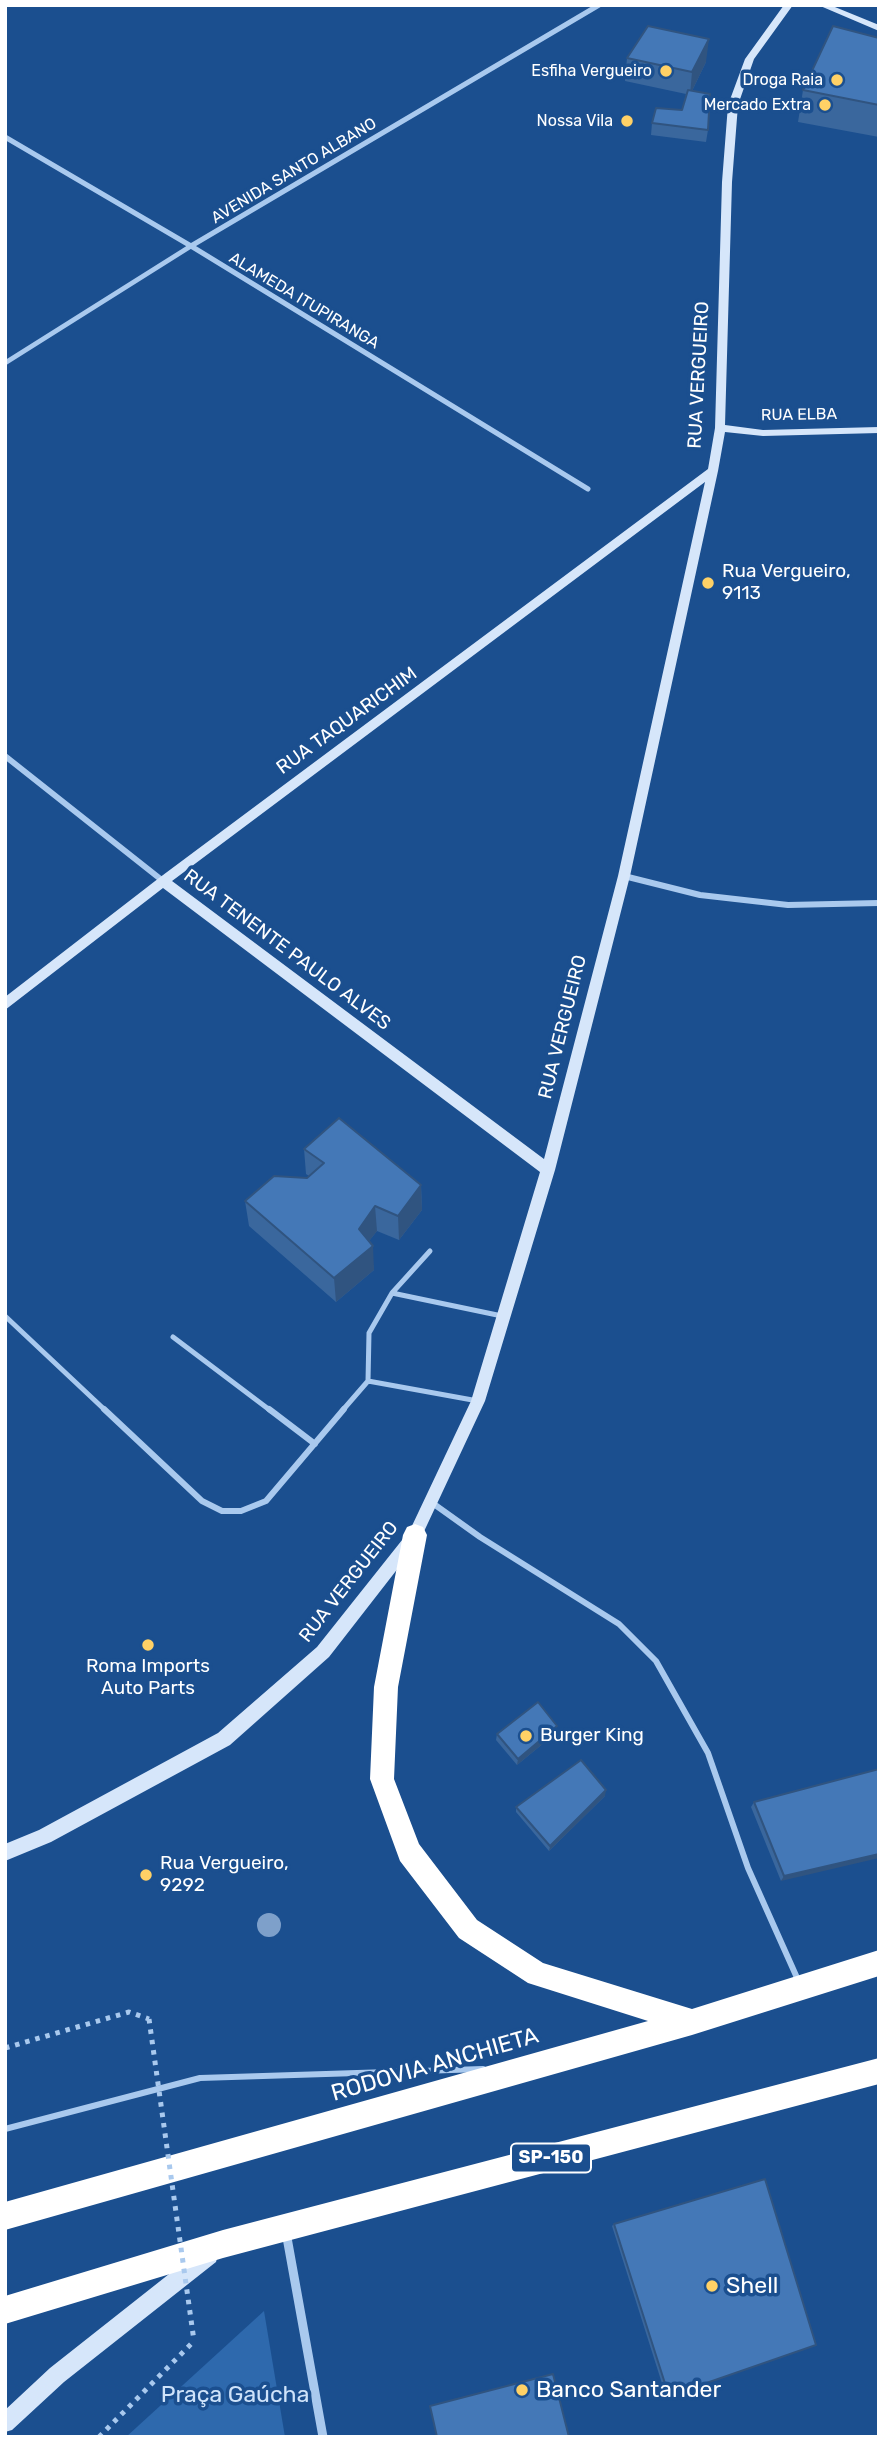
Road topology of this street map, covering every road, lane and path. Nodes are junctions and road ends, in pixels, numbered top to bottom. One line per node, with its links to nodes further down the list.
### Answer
1 (598, 5): 6 (street, AVENIDA SANTO ALBANO)
2 (789, 5): 8 (main road, RUA VERGUEIRO)
3 (822, 5): 4 (main road)
4 (879, 28)
5 (5, 137): 6 (street, ALAMEDA ITUPIRANGA)
6 (191, 246): 7 (street, AVENIDA SANTO ALBANO); 11 (street, ALAMEDA ITUPIRANGA)
7 (5, 363)
8 (720, 428): 9 (main road, RUA ELBA); 10 (main road, RUA VERGUEIRO)
9 (879, 430)
10 (713, 471): 13 (main road, RUA VERGUEIRO); 14 (main road, RUA TAQUARICHIM)
11 (588, 489)
12 (5, 757): 14 (street, RUA TENENTE PAULO ALVES)
13 (624, 876): 15 (street); 17 (main road, RUA VERGUEIRO)
14 (163, 881): 16 (main road, RUA TAQUARICHIM); 17 (main road, RUA TENENTE PAULO ALVES)
15 (879, 903)
16 (5, 1005)
17 (548, 1170): 21 (main road, RUA VERGUEIRO)
18 (430, 1251): 19 (lane)
19 (392, 1293): 21 (lane); 23 (lane)
20 (5, 1316): 25 (lane)
21 (504, 1316): 24 (main road, RUA VERGUEIRO)
22 (173, 1337): 25 (lane)
23 (368, 1381): 24 (lane); 25 (lane)
24 (478, 1401): 26 (main road, RUA VERGUEIRO)
25 (315, 1444)
26 (431, 1502): 27 (main road, RUA VERGUEIRO); 30 (lane)
27 (415, 1535): 28 (main road, RUA VERGUEIRO); 31 (highway)
28 (5, 1853)
29 (879, 1963): 30 (highway, RODOVIA ANCHIETA)
30 (801, 1987): 31 (highway, RODOVIA ANCHIETA)
31 (692, 2022): 33 (highway, RODOVIA ANCHIETA)
32 (5, 2048): 41 (path, bridge)
33 (528, 2068): 35 (lane); 36 (highway, RODOVIA ANCHIETA)
34 (879, 2071): 37 (highway, SP-150)
35 (5, 2129)
36 (5, 2216)
37 (285, 2228): 38 (highway, SP-150); 42 (street)
38 (223, 2244): 39 (highway, SP-150); 40 (main road)
39 (5, 2310)
40 (5, 2423)
41 (99, 2437)
42 (323, 2437)

